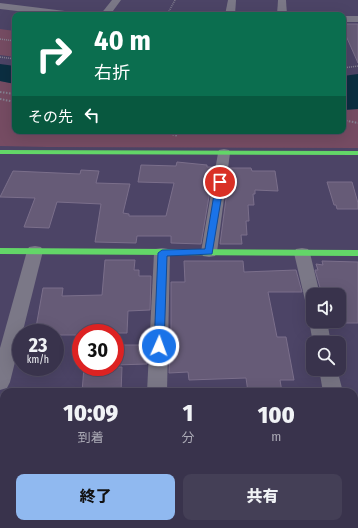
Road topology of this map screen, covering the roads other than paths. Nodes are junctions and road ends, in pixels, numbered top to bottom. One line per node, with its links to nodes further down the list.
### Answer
1 (117, 0): 6 (street)
2 (232, 0): 7 (street)
3 (282, 0): 8 (street)
4 (0, 6): 5 (street)
5 (49, 12)
6 (108, 12)
7 (230, 12)
8 (282, 12)
9 (346, 19): 10 (street)
10 (358, 19)
11 (0, 152): 12 (street)
12 (224, 153): 13 (street); 16 (street)
13 (358, 153)
14 (0, 251): 15 (street)
15 (35, 251): 17 (street); 22 (street)
16 (209, 252): 17 (street); 18 (street)
17 (162, 253): 23 (street)
18 (302, 253): 19 (street); 20 (street)
19 (358, 253)
20 (310, 288)
21 (330, 376): 24 (street)
22 (0, 382)
23 (157, 388)
24 (332, 388)

